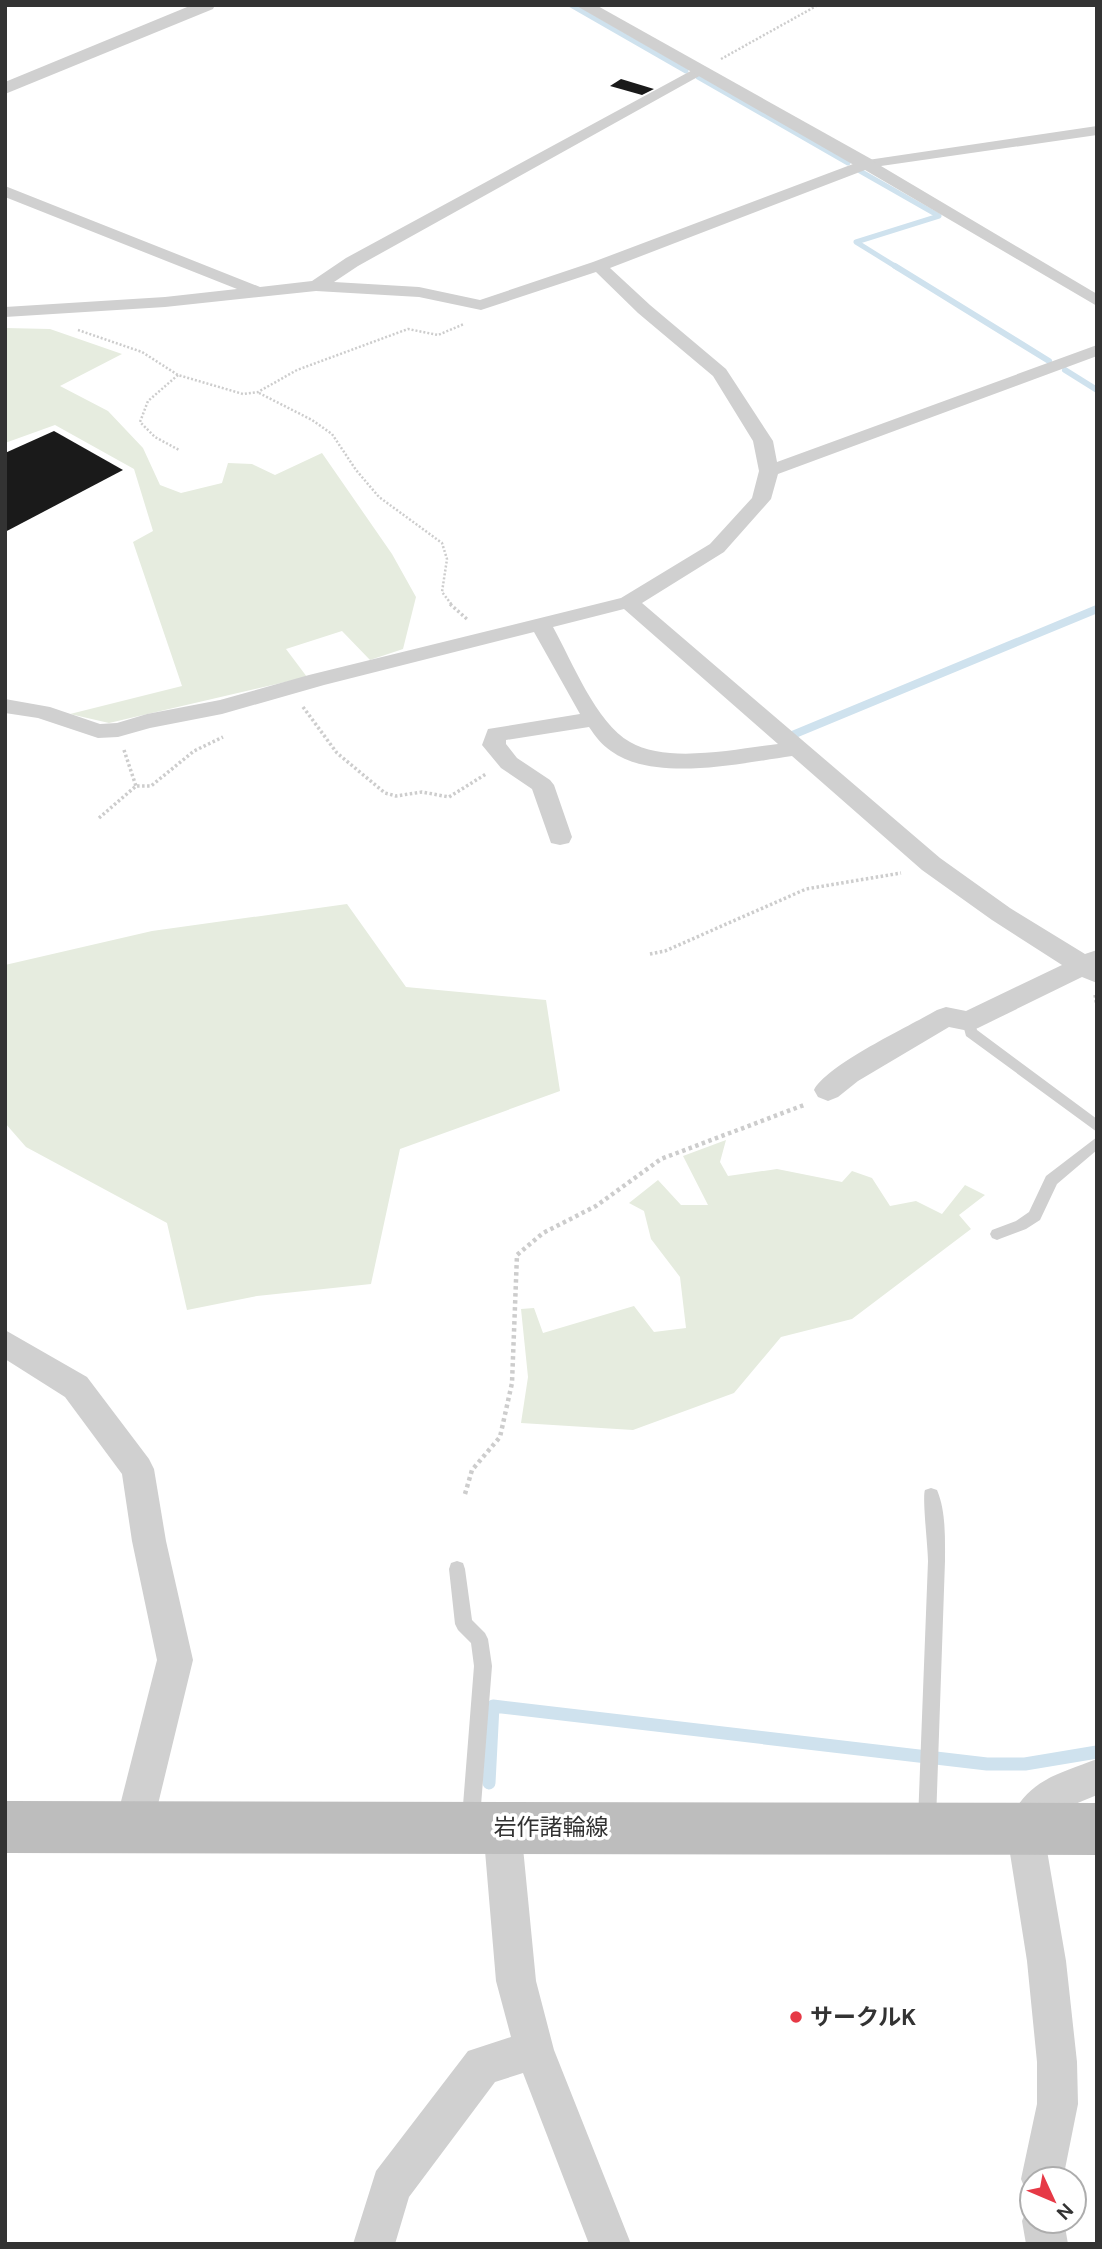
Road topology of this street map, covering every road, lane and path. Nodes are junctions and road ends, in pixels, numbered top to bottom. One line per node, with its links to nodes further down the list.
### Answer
1 (207, 5): 5 (street)
2 (583, 5): 4 (street)
3 (818, 5): 4 (path)
4 (698, 71): 7 (street); 10 (street)
5 (5, 89)
6 (1097, 130): 7 (street)
7 (866, 164): 9 (street); 12 (street)
8 (5, 191): 11 (street)
9 (599, 266): 13 (street); 20 (street)
10 (316, 286): 11 (street); 13 (street)
11 (259, 292): 14 (street)
12 (1097, 301)
13 (481, 305): 18 (path)
14 (61, 308): 15 (street); 17 (path)
15 (5, 312)
16 (1097, 350): 20 (street)
17 (178, 375): 18 (path); 19 (path)
18 (258, 392): 23 (path)
19 (179, 450)
20 (769, 471): 21 (street)
21 (628, 602): 22 (street); 29 (street)
22 (541, 626): 23 (street); 26 (street)
23 (487, 636): 24 (street)
24 (289, 688): 27 (street); 30 (path)
25 (5, 706): 27 (street)
26 (594, 719): 29 (street); 30 (street)
27 (118, 730): 31 (path)
28 (223, 737): 31 (path)
29 (800, 748): 34 (street)
30 (509, 762): 33 (street)
31 (136, 786): 32 (path)
32 (99, 818)
33 (560, 837)
34 (927, 860): 35 (path); 36 (street)
35 (650, 954)
36 (1092, 966): 37 (street)
37 (969, 1021): 38 (street); 39 (lane)
38 (828, 1090): 43 (path)
39 (1097, 1127)
40 (1097, 1142): 41 (lane)
41 (997, 1234)
42 (5, 1343): 51 (street)
43 (465, 1494)
44 (931, 1494): 49 (lane)
45 (457, 1569): 48 (lane)
46 (1097, 1777): 50 (street)
47 (5, 1827): 51 (main road, 岩作諸輪線)
48 (486, 1827): 49 (main road, 岩作諸輪線); 51 (main road, 岩作諸輪線); 53 (street)
49 (927, 1828): 50 (main road, 岩作諸輪線)
50 (1025, 1828): 52 (main road, 岩作諸輪線); 54 (street)
51 (133, 1829)
52 (1097, 1829)
53 (534, 2050): 55 (street); 56 (street)
54 (1043, 2165)
55 (374, 2244)
56 (610, 2244)

